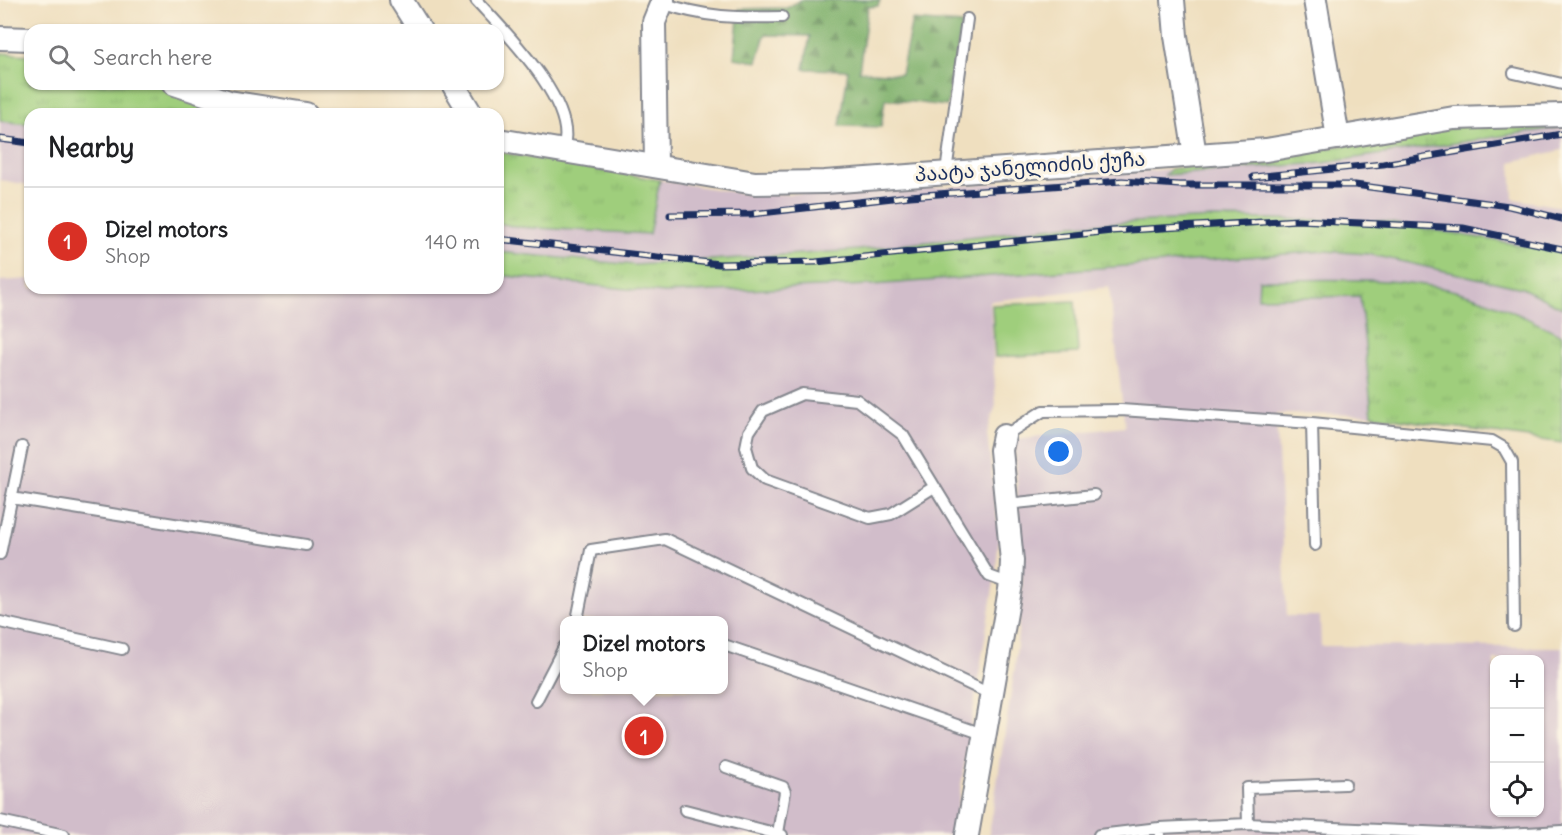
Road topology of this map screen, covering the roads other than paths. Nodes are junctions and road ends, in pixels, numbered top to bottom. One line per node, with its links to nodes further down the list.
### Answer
1 (400, 0): 8 (street)
2 (476, 0): 9 (lane)
3 (1173, 0): 23 (street)
4 (1315, 0): 20 (street)
5 (662, 2): 6 (lane); 24 (street)
6 (782, 17)
7 (967, 19): 25 (lane)
8 (416, 24)
9 (497, 24)
10 (504, 32): 22 (lane)
11 (0, 38): 12 (street)
12 (24, 39)
13 (1514, 73): 14 (lane)
14 (1562, 84)
15 (193, 90): 17 (street)
16 (457, 90): 18 (street)
17 (268, 108)
18 (467, 108)
19 (1562, 115): 20 (street, პაატა ჯანელიძის ქუჩა)
20 (1338, 138): 23 (street, პაატა ჯანელიძის ქუჩა)
21 (504, 141): 22 (street, პაატა ჯანელიძის ქუჩა)
22 (563, 149): 24 (street, პაატა ჯანელიძის ქუჩა)
23 (1195, 155): 25 (street, პაატა ჯანელიძის ქუჩა)
24 (656, 166): 25 (street, პაატა ჯანელიძის ქუჩა)
25 (946, 172)
26 (1312, 423): 27 (lane); 34 (lane); 39 (lane)
27 (1004, 436): 32 (street)
28 (22, 447): 31 (lane)
29 (934, 487): 29 (lane); 36 (lane)
30 (1094, 495): 32 (lane)
31 (11, 498): 33 (lane); 35 (lane)
32 (1006, 504): 36 (street)
33 (306, 545)
34 (1315, 545)
35 (0, 554)
36 (1011, 584): 43 (street)
37 (578, 616): 43 (lane)
38 (0, 622): 41 (lane)
39 (1514, 626)
40 (728, 647): 45 (lane)
41 (122, 649)
42 (560, 655): 44 (lane)
43 (990, 694): 45 (street)
44 (536, 701)
45 (983, 734): 55 (street)
46 (726, 767): 53 (lane)
47 (1345, 784): 50 (lane)
48 (685, 810): 53 (lane)
49 (0, 821): 54 (lane)
50 (1248, 824): 51 (lane); 57 (lane)
51 (1160, 831): 56 (lane)
52 (1562, 831): 57 (lane)
53 (780, 834)
54 (64, 835)
55 (967, 835)
56 (1099, 835)
57 (1490, 835)

